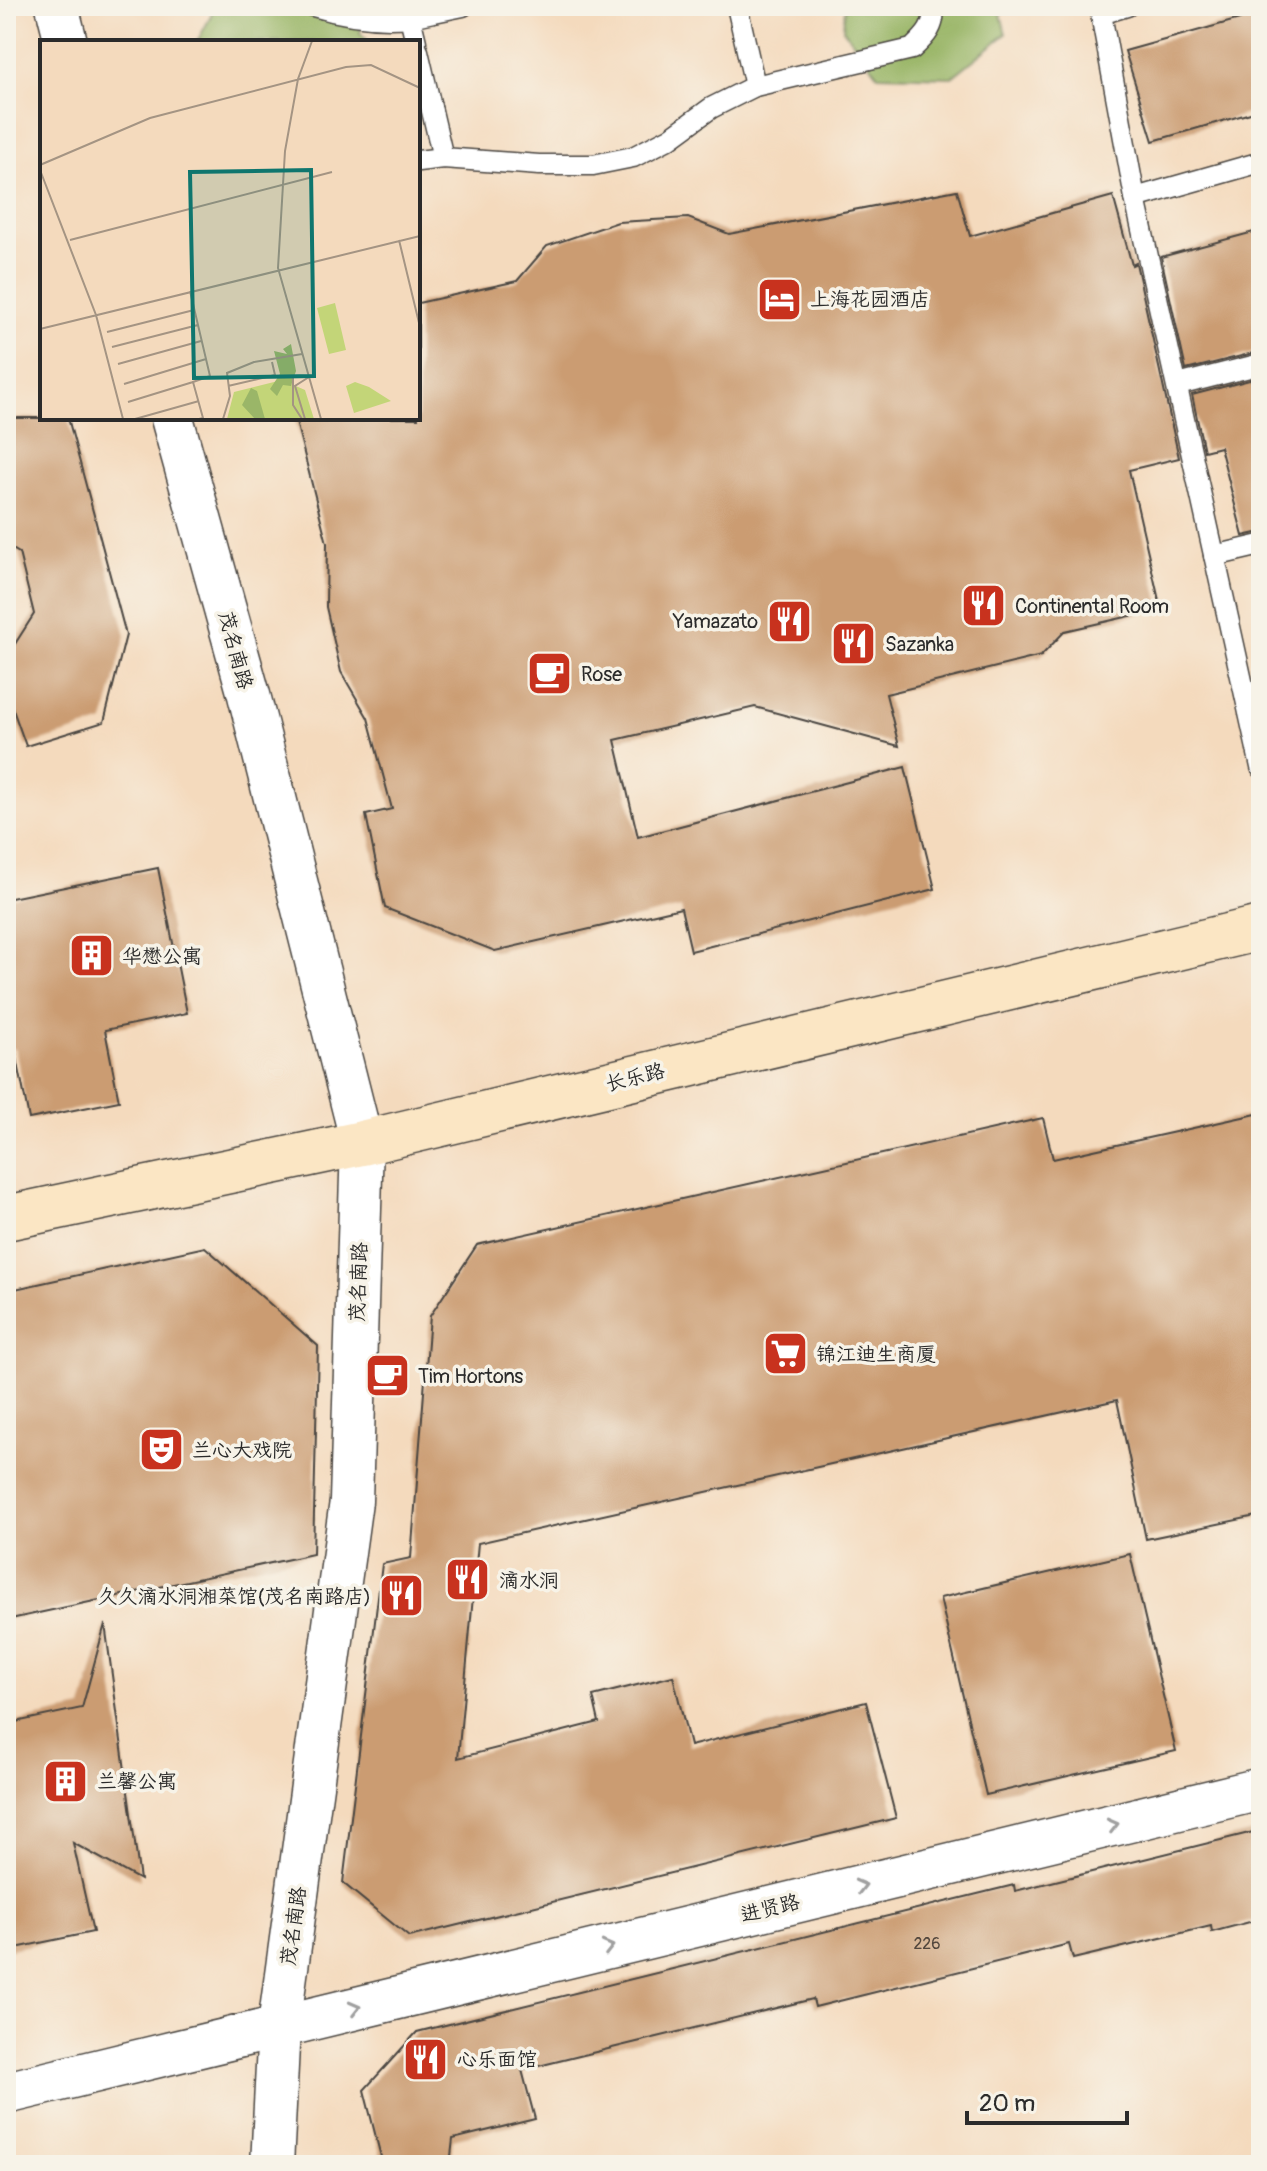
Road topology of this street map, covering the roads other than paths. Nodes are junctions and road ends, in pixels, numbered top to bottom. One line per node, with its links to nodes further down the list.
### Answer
1 (57, 6): 8 (street)
2 (313, 6): 7 (lane)
3 (463, 6): 7 (lane)
4 (737, 6): 11 (lane)
5 (933, 6): 11 (lane)
6 (1127, 6): 15 (lane)
7 (410, 17): 9 (lane)
8 (66, 40)
9 (416, 40)
10 (420, 60): 12 (lane)
11 (755, 86): 12 (lane)
12 (443, 158): 13 (lane)
13 (420, 161)
14 (1261, 162): 15 (lane)
15 (1135, 198): 17 (lane)
16 (1261, 364): 17 (lane)
17 (1178, 385): 20 (lane)
18 (173, 420): 24 (street, 茂名南路)
19 (1261, 545): 20 (lane)
20 (1214, 556): 21 (lane)
21 (1256, 718): 22 (lane)
22 (1261, 767)
23 (1261, 928): 24 (street, 长乐路)
24 (362, 1143): 25 (street, 长乐路); 27 (street, 茂名南路)
25 (6, 1218)
26 (1261, 1789): 27 (street, 进贤路, one-way to 26)
27 (279, 2026): 28 (street, 进贤路); 29 (street, 茂名南路)
28 (6, 2093)
29 (272, 2165)

